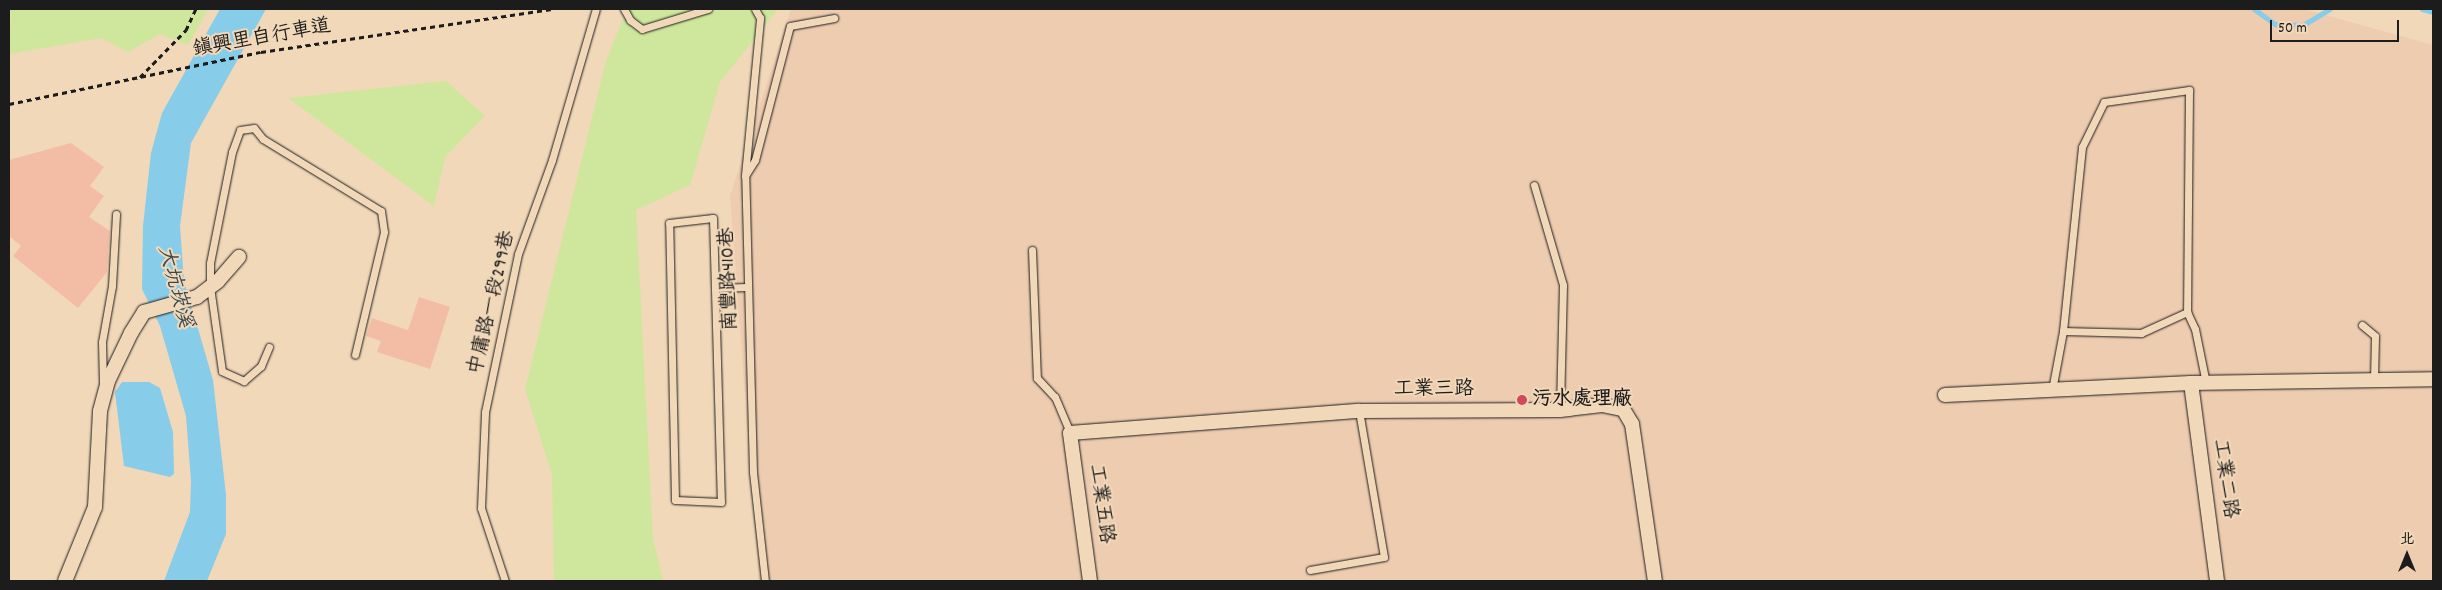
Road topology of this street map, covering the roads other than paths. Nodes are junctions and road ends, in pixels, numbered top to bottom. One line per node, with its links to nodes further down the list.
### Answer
1 (596, 9): 31 (lane, 中庸路一段299巷)
2 (624, 9): 3 (lane)
3 (708, 9)
4 (755, 9): 6 (lane)
5 (834, 18): 6 (lane, 南豐路410巷)
6 (745, 176): 12 (lane, 南豐路410巷)
7 (1534, 185): 26 (lane)
8 (116, 214): 25 (lane)
9 (1032, 250): 28 (lane)
10 (239, 257): 11 (street)
11 (210, 287): 17 (lane); 18 (lane); 25 (street)
12 (747, 287): 13 (lane); 32 (lane, 南豐路410巷)
13 (715, 288): 13 (lane)
14 (2188, 312): 16 (lane); 16 (lane); 22 (lane)
15 (2362, 325): 20 (lane)
16 (2063, 331): 23 (lane)
17 (269, 347)
18 (355, 355)
19 (2433, 379): 20 (street)
20 (2374, 381): 22 (street)
21 (2191, 383): 22 (street); 23 (street); 35 (street, 工業二路)
22 (2206, 383)
23 (2052, 390): 24 (street)
24 (1945, 395)
25 (103, 399): 30 (street)
26 (1560, 410): 27 (street, 工業三路); 34 (street, 工業三路)
27 (1359, 411): 28 (street, 工業三路); 29 (lane)
28 (1070, 432): 33 (street, 工業五路)
29 (1310, 570)
30 (65, 581)
31 (504, 581)
32 (765, 581)
33 (1090, 581)
34 (1654, 581)
35 (2217, 581)

